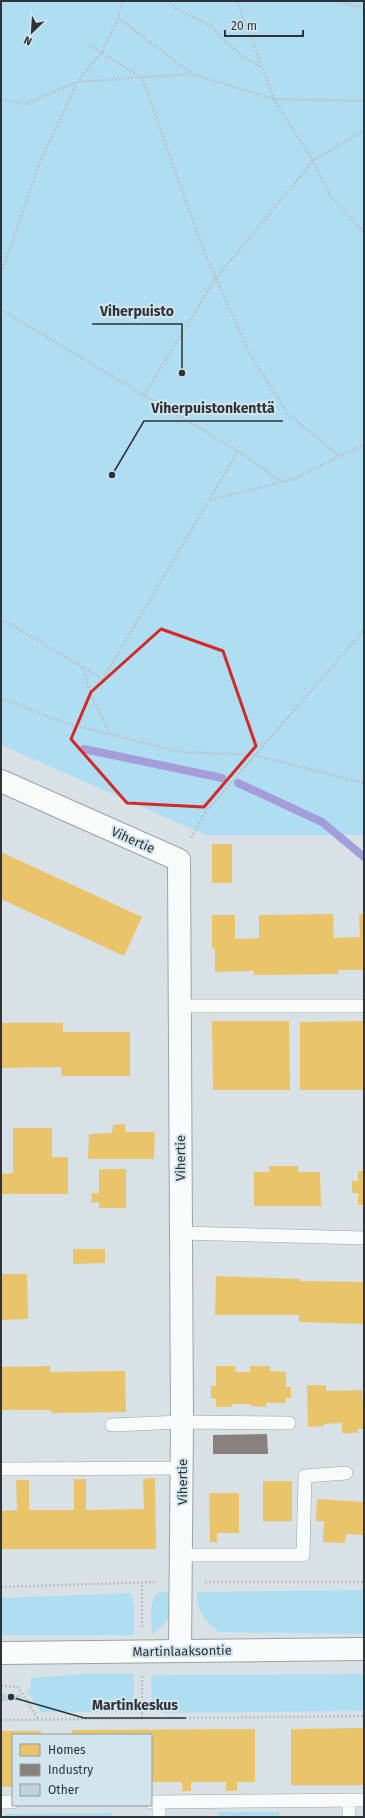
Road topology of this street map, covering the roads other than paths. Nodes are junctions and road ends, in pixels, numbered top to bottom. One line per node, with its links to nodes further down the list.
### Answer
1 (1, 781): 2 (street, Vihertie)
2 (180, 1006): 3 (lane); 4 (street, Vihertie)
3 (364, 1006)
4 (180, 1233): 5 (lane); 6 (street, Vihertie)
5 (364, 1238)
6 (182, 1422): 7 (lane); 8 (lane); 9 (street, Vihertie)
7 (289, 1423)
8 (112, 1425)
9 (182, 1468): 10 (lane); 12 (street, Vihertie)
10 (1, 1469)
11 (346, 1473): 12 (lane)
12 (181, 1555): 14 (street, Vihertie)
13 (364, 1649): 14 (street, Martinlaaksontie)
14 (180, 1651): 15 (street, Martinlaaksontie)
15 (1, 1653)
16 (364, 1800): 17 (lane)
17 (349, 1801): 20 (lane); 22 (lane)
18 (1, 1802): 19 (lane)
19 (12, 1802)
20 (155, 1802): 21 (lane)
21 (159, 1817)
22 (349, 1817)

